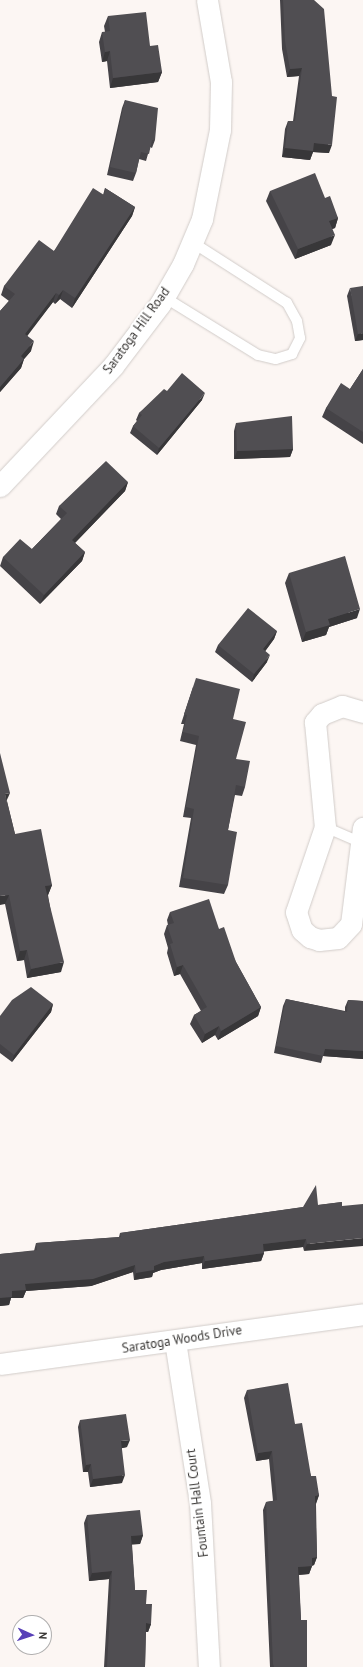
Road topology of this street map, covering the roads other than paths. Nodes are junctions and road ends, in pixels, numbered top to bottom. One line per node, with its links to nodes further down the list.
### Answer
1 (207, 0): 2 (street, Saratoga Hill Road)
2 (192, 242): 3 (street, Saratoga Hill Road); 3 (lane)
3 (164, 297): 4 (street, Saratoga Hill Road)
4 (0, 486)
5 (363, 712): 6 (street)
6 (325, 827): 7 (lane); 7 (street)
7 (363, 838)
8 (363, 1314): 9 (street, Saratoga Woods Drive)
9 (175, 1341): 10 (street, Saratoga Woods Drive); 11 (street, Fountain Hall Court)
10 (0, 1364)
11 (209, 1667)

